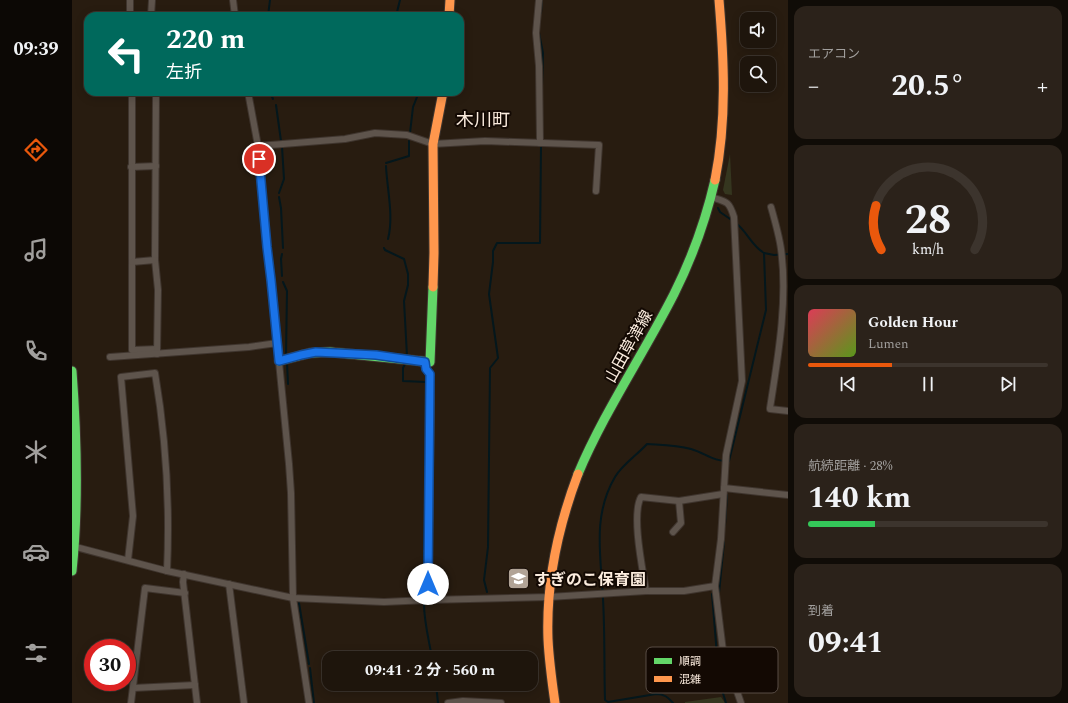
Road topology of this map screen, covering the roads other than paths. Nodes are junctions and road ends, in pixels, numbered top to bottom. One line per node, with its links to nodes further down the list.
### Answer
1 (130, 0): 7 (street)
2 (152, 0): 8 (street)
3 (233, 0): 9 (street)
4 (450, 0): 10 (main road)
5 (539, 0): 15 (street)
6 (719, 0): 21 (main road, 山田草津線)
7 (130, 12)
8 (151, 12)
9 (234, 12)
10 (449, 12)
11 (132, 96): 19 (street)
12 (156, 96): 18 (street)
13 (249, 96): 17 (street)
14 (442, 96): 16 (main road)
15 (540, 143): 16 (street); 20 (street)
16 (433, 144): 17 (street); 29 (main road)
17 (258, 146): 25 (street)
18 (156, 166): 19 (street); 23 (street)
19 (131, 167): 24 (street)
20 (596, 191)
21 (711, 197): 32 (street); 45 (main road, 山田草津線)
22 (771, 207): 31 (street)
23 (155, 260): 24 (street); 26 (street)
24 (132, 262): 26 (street)
25 (277, 344): 26 (street); 28 (street)
26 (157, 352): 27 (street)
27 (110, 358)
28 (279, 361): 29 (main road); 46 (street)
29 (425, 362): 47 (street)
30 (72, 371): 36 (main road)
31 (788, 411)
32 (724, 491): 33 (street); 34 (street); 42 (street)
33 (788, 495)
34 (679, 501): 35 (street); 43 (street)
35 (673, 532)
36 (76, 547): 37 (street); 38 (main road)
37 (128, 560): 39 (street); 39 (street)
38 (72, 571)
39 (167, 571): 40 (street)
40 (184, 574): 41 (street); 44 (street)
41 (229, 584): 46 (street); 56 (street)
42 (715, 586): 43 (street); 48 (street)
43 (646, 592): 45 (street)
44 (184, 593): 49 (street); 50 (street)
45 (549, 597): 47 (street); 60 (main road, 山田草津線)
46 (293, 598): 47 (street); 57 (street)
47 (428, 600)
48 (723, 647)
49 (136, 663)
50 (195, 685): 51 (street); 55 (street)
51 (136, 688)
52 (132, 691): 54 (street)
53 (738, 693): 61 (street)
54 (130, 703)
55 (197, 703)
56 (244, 703)
57 (309, 703)
58 (448, 703): 59 (street)
59 (500, 703)
60 (555, 703)
61 (741, 703)

